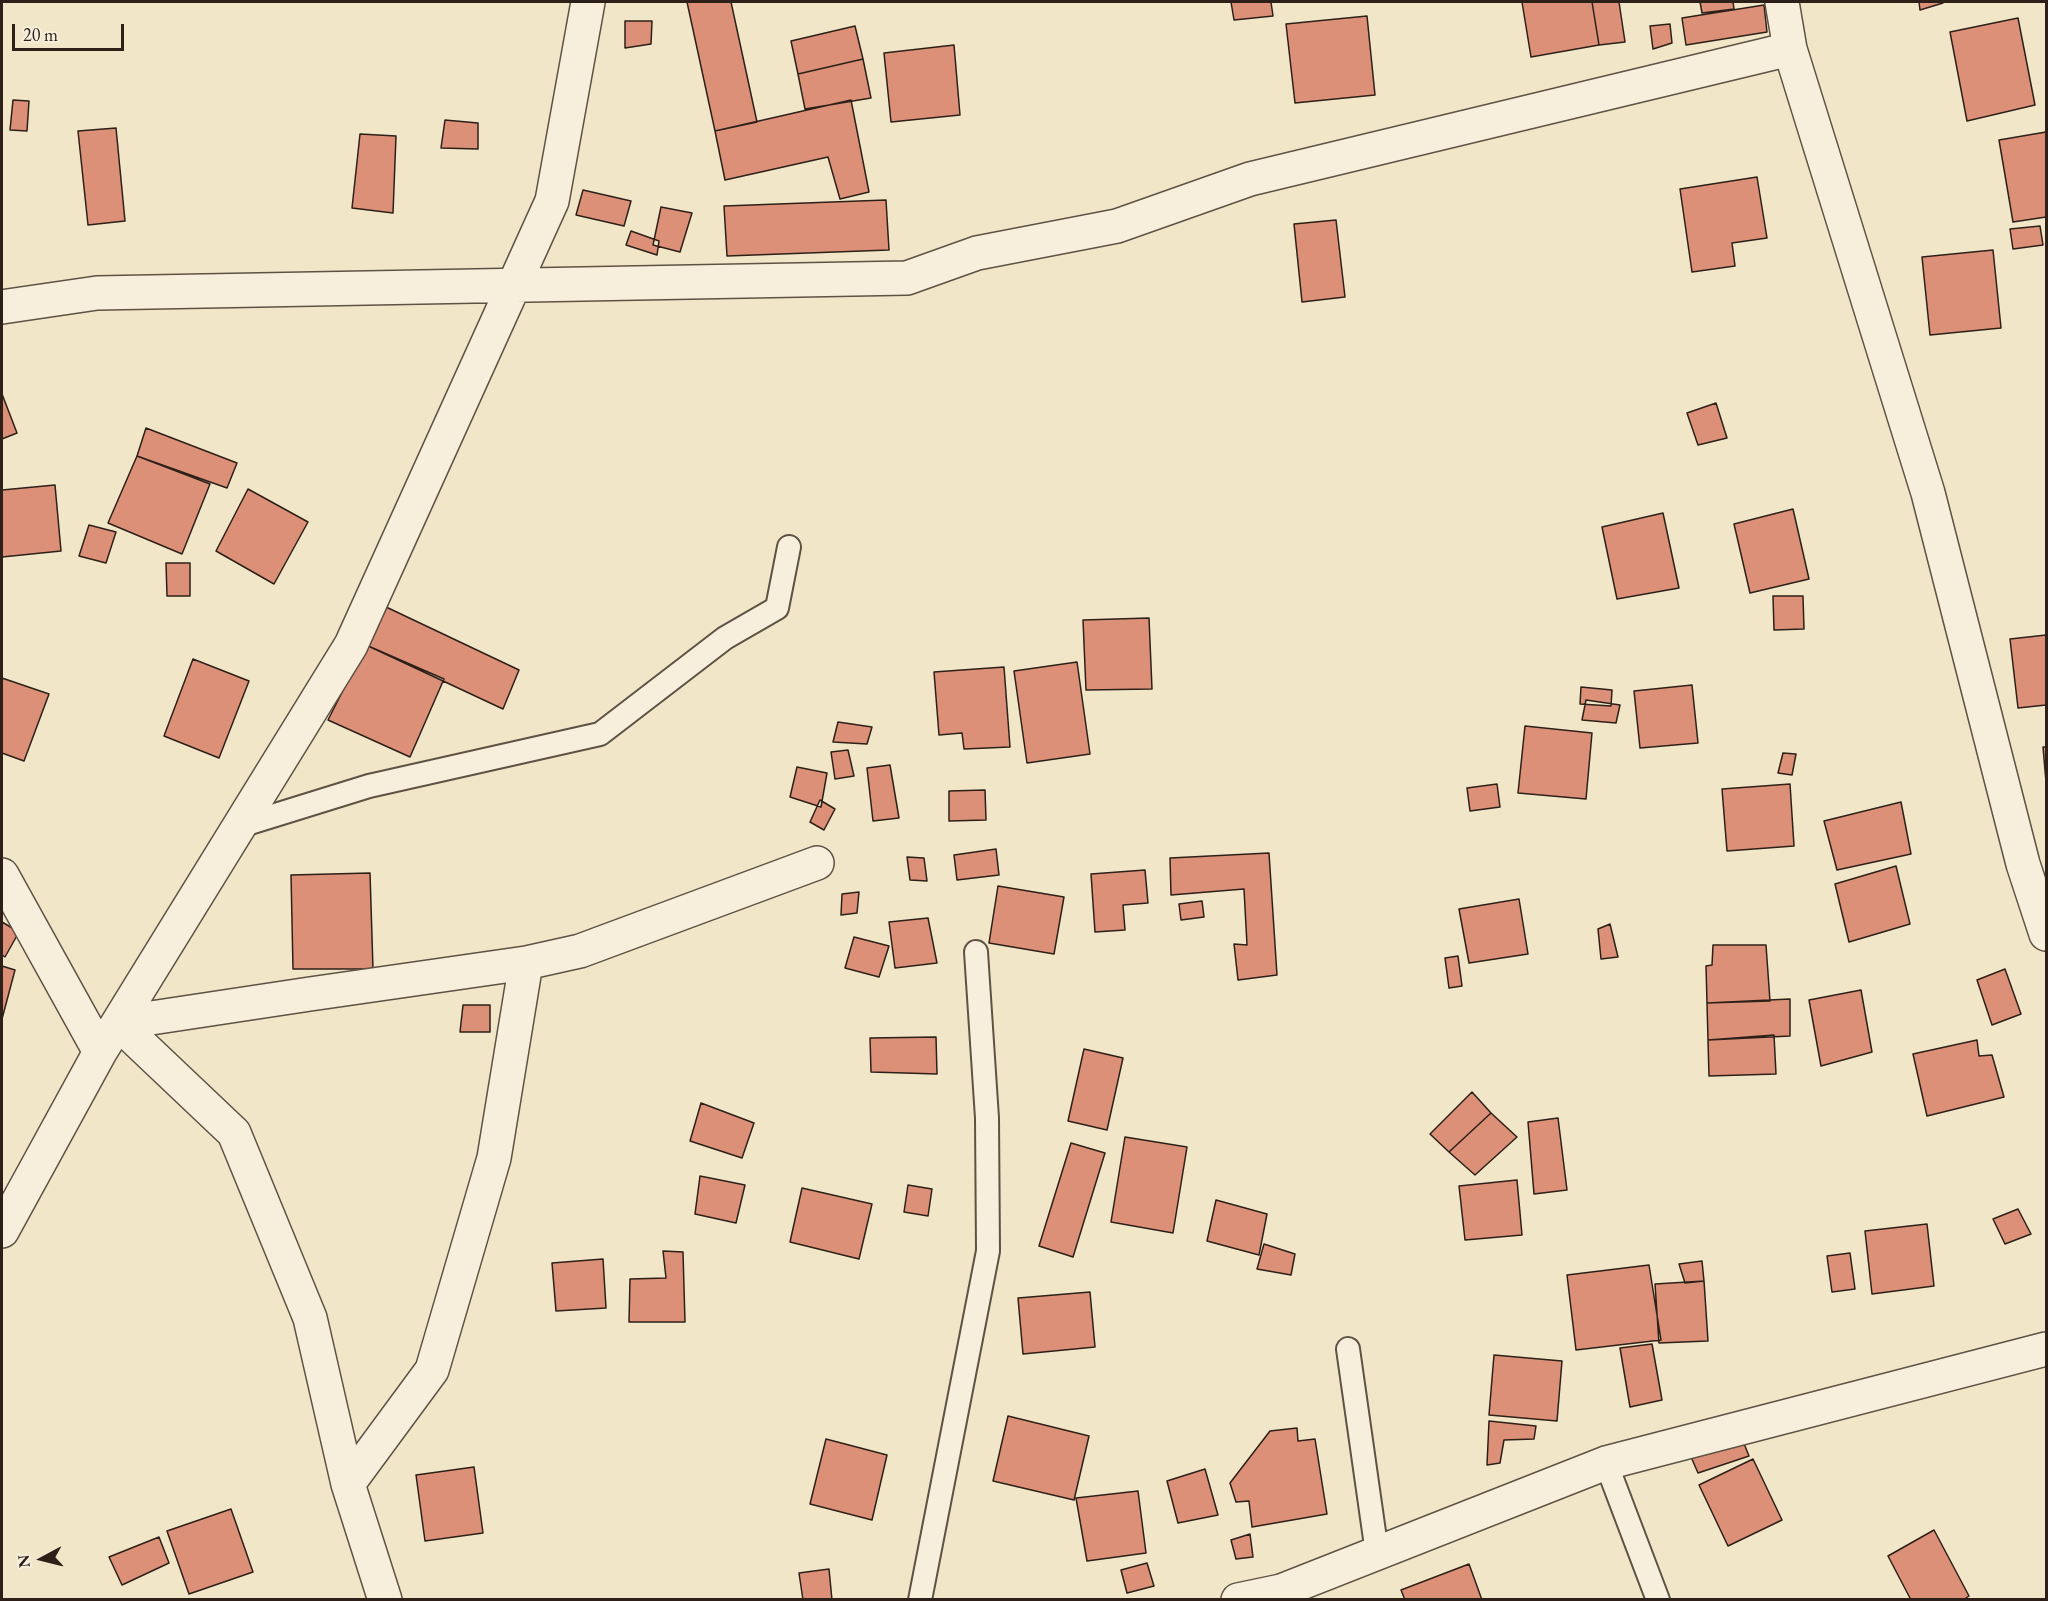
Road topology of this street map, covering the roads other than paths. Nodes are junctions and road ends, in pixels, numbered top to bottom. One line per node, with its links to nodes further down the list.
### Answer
1 (588, 2): 4 (street)
2 (1782, 2): 3 (street)
3 (1790, 49): 4 (street); 10 (street)
4 (513, 285): 5 (street); 7 (street)
5 (2, 308)
6 (789, 547): 7 (lane)
7 (240, 825): 13 (street)
8 (817, 863): 12 (street)
9 (2, 875): 14 (street)
10 (2046, 934)
11 (976, 952): 22 (lane)
12 (526, 963): 13 (street); 19 (street)
13 (118, 1023): 14 (street); 19 (street)
14 (100, 1052): 15 (street)
15 (2, 1231)
16 (1348, 1349): 20 (lane)
17 (2046, 1349): 18 (street)
18 (1606, 1463): 20 (street); 24 (lane)
19 (348, 1484): 21 (street)
20 (1377, 1553): 23 (street)
21 (385, 1599)
22 (920, 1599)
23 (1238, 1599)
24 (1658, 1599)

